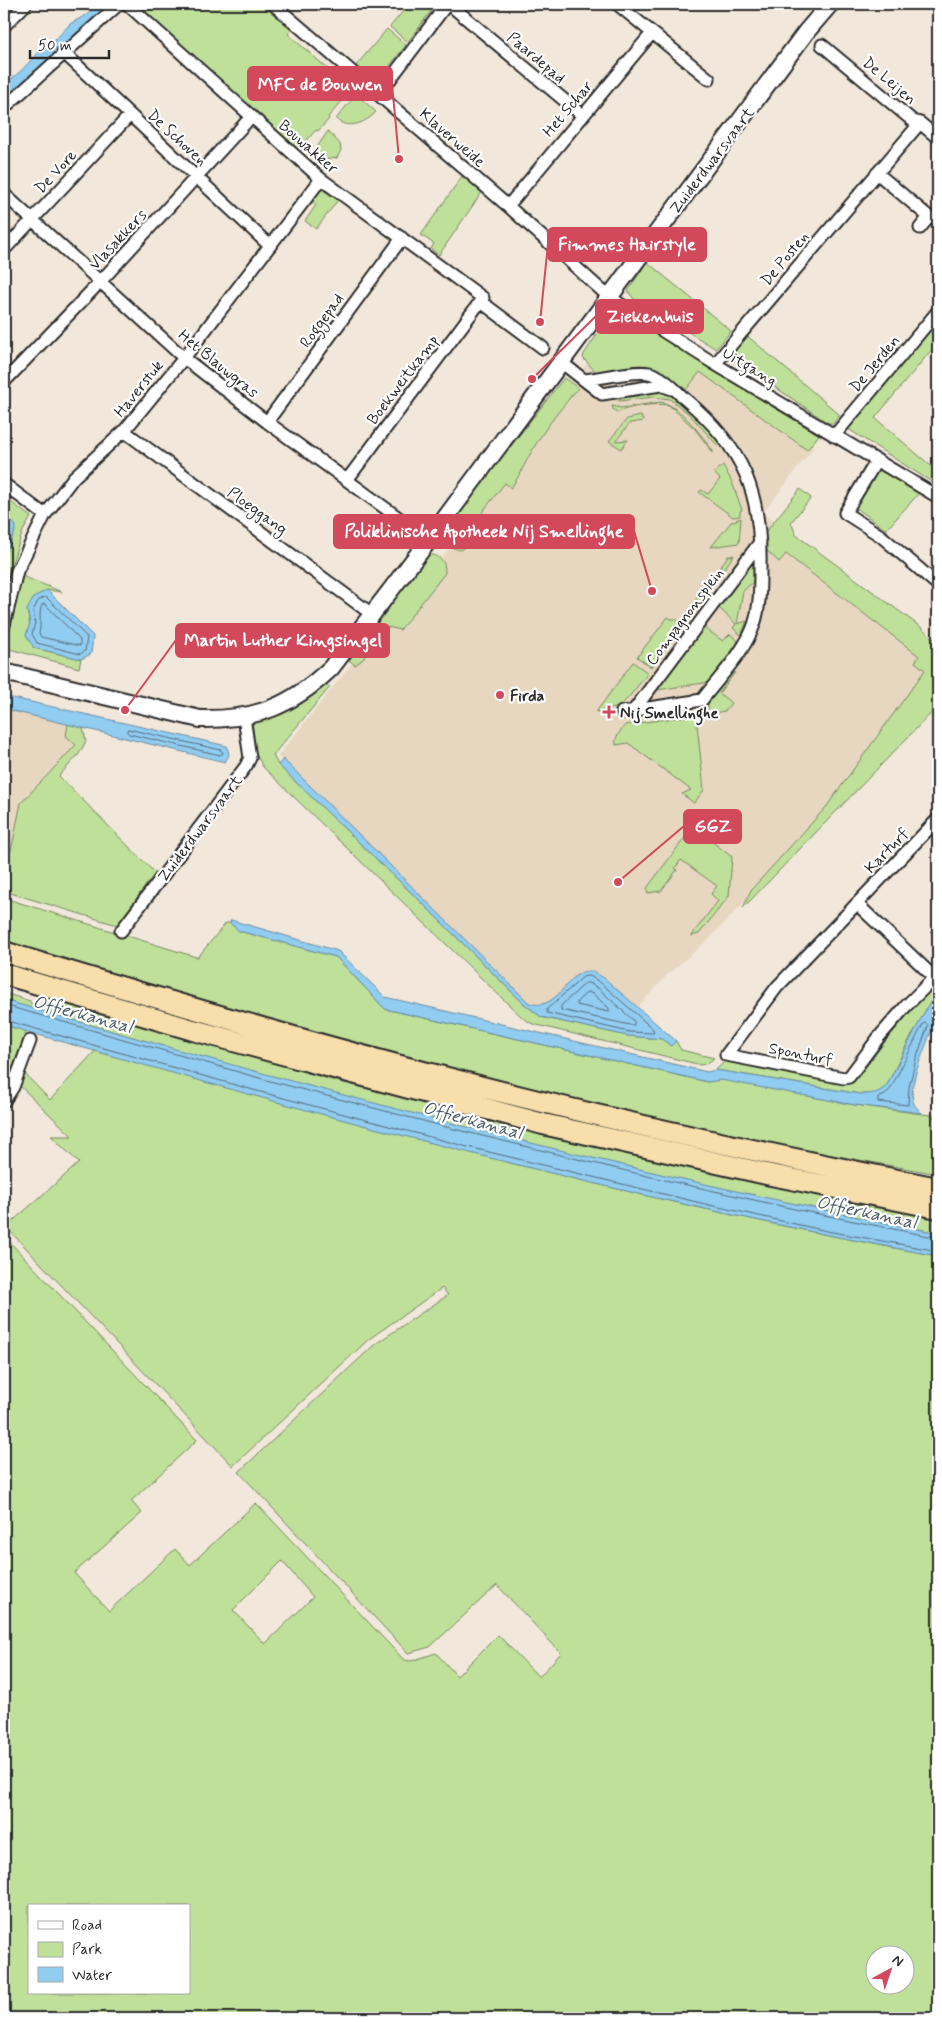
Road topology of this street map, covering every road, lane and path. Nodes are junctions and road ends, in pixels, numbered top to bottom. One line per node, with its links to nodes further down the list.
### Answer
1 (26, 4): 8 (street)
2 (118, 4): 11 (street)
3 (127, 4): 17 (street, Bouwakker)
4 (273, 4): 13 (street, Klaverweide)
5 (448, 4): 13 (street); 16 (street, Paardepad)
6 (617, 4): 9 (street)
7 (830, 4): 31 (street, Zuiderdwarsvaart)
8 (4, 26)
9 (652, 33): 12 (street); 16 (street, Het Schar)
10 (822, 45): 18 (street, De Leijen)
11 (63, 52): 14 (street); 15 (street, De Schoven)
12 (709, 79)
13 (379, 94): 24 (street, Klaverweide)
14 (4, 108)
15 (130, 115): 21 (street, De Schoven); 25 (street, De Vore)
16 (582, 115): 24 (street, Het Schar)
17 (251, 117): 21 (street, Vlasakkers); 22 (street, Bouwakker)
18 (920, 123): 19 (street, De Leijen); 20 (street, De Posten)
19 (938, 138)
20 (877, 173): 26 (street); 37 (street, De Posten)
21 (197, 177): 28 (street, De Schoven); 30 (street, Vlasakkers)
22 (321, 179): 27 (street, Bouwakker); 28 (street, Haverstuk)
23 (4, 194): 25 (street, Het Blauwgras)
24 (508, 206): 31 (street, Klaverweide)
25 (32, 220): 29 (street, De Vore); 30 (street, Het Blauwgras)
26 (920, 228)
27 (402, 238): 32 (street, Bouwakker); 41 (street, Roggepad)
28 (270, 246): 35 (street, Haverstuk)
29 (4, 250)
30 (100, 282): 35 (street, Het Blauwgras); 38 (street, Vlasakkers)
31 (609, 297): 36 (street, Zuiderdwarsvaart); 37 (street, Uitgang)
32 (482, 300): 34 (street, Bouwakker); 45 (street, Boekweitkamp)
33 (938, 311): 43 (street, De Jerden)
34 (543, 348)
35 (184, 358): 41 (street, Het Blauwgras); 42 (street, Haverstuk)
36 (561, 362): 39 (street); 49 (street, Zuiderdwarsvaart)
37 (715, 364): 43 (street, Uitgang)
38 (4, 382)
39 (598, 384): 40 (street, Compagnonsplein); 40 (street)
40 (671, 388): 50 (street, Compagnonsplein)
41 (267, 422): 45 (street, Het Blauwgras)
42 (124, 431): 48 (street, Haverstuk); 52 (street, Ploeggang)
43 (834, 436): 44 (street, Uitgang)
44 (877, 460): 47 (street, Uitgang); 51 (street)
45 (348, 480): 49 (street, Het Blauwgras)
46 (4, 484): 48 (street)
47 (938, 497)
48 (45, 515): 53 (street, Haverstuk)
49 (429, 540): 52 (street, Zuiderdwarsvaart)
50 (760, 542): 50 (street, Compagnonsplein)
51 (938, 585)
52 (372, 615): 55 (street, Zuiderdwarsvaart)
53 (4, 625)
54 (4, 672): 55 (street, Zuiderdwarsvaart)
55 (244, 717): 58 (street, Zuiderdwarsvaart)
56 (938, 819): 57 (street, Karturf)
57 (858, 904): 61 (street); 62 (street, Karturf)
58 (121, 931)
59 (4, 952): 65 (highway)
60 (4, 974): 66 (highway)
61 (937, 978): 62 (street, Sponturf)
62 (777, 987)
63 (28, 1046): 64 (street)
64 (4, 1101)
65 (938, 1188)
66 (938, 1208)

